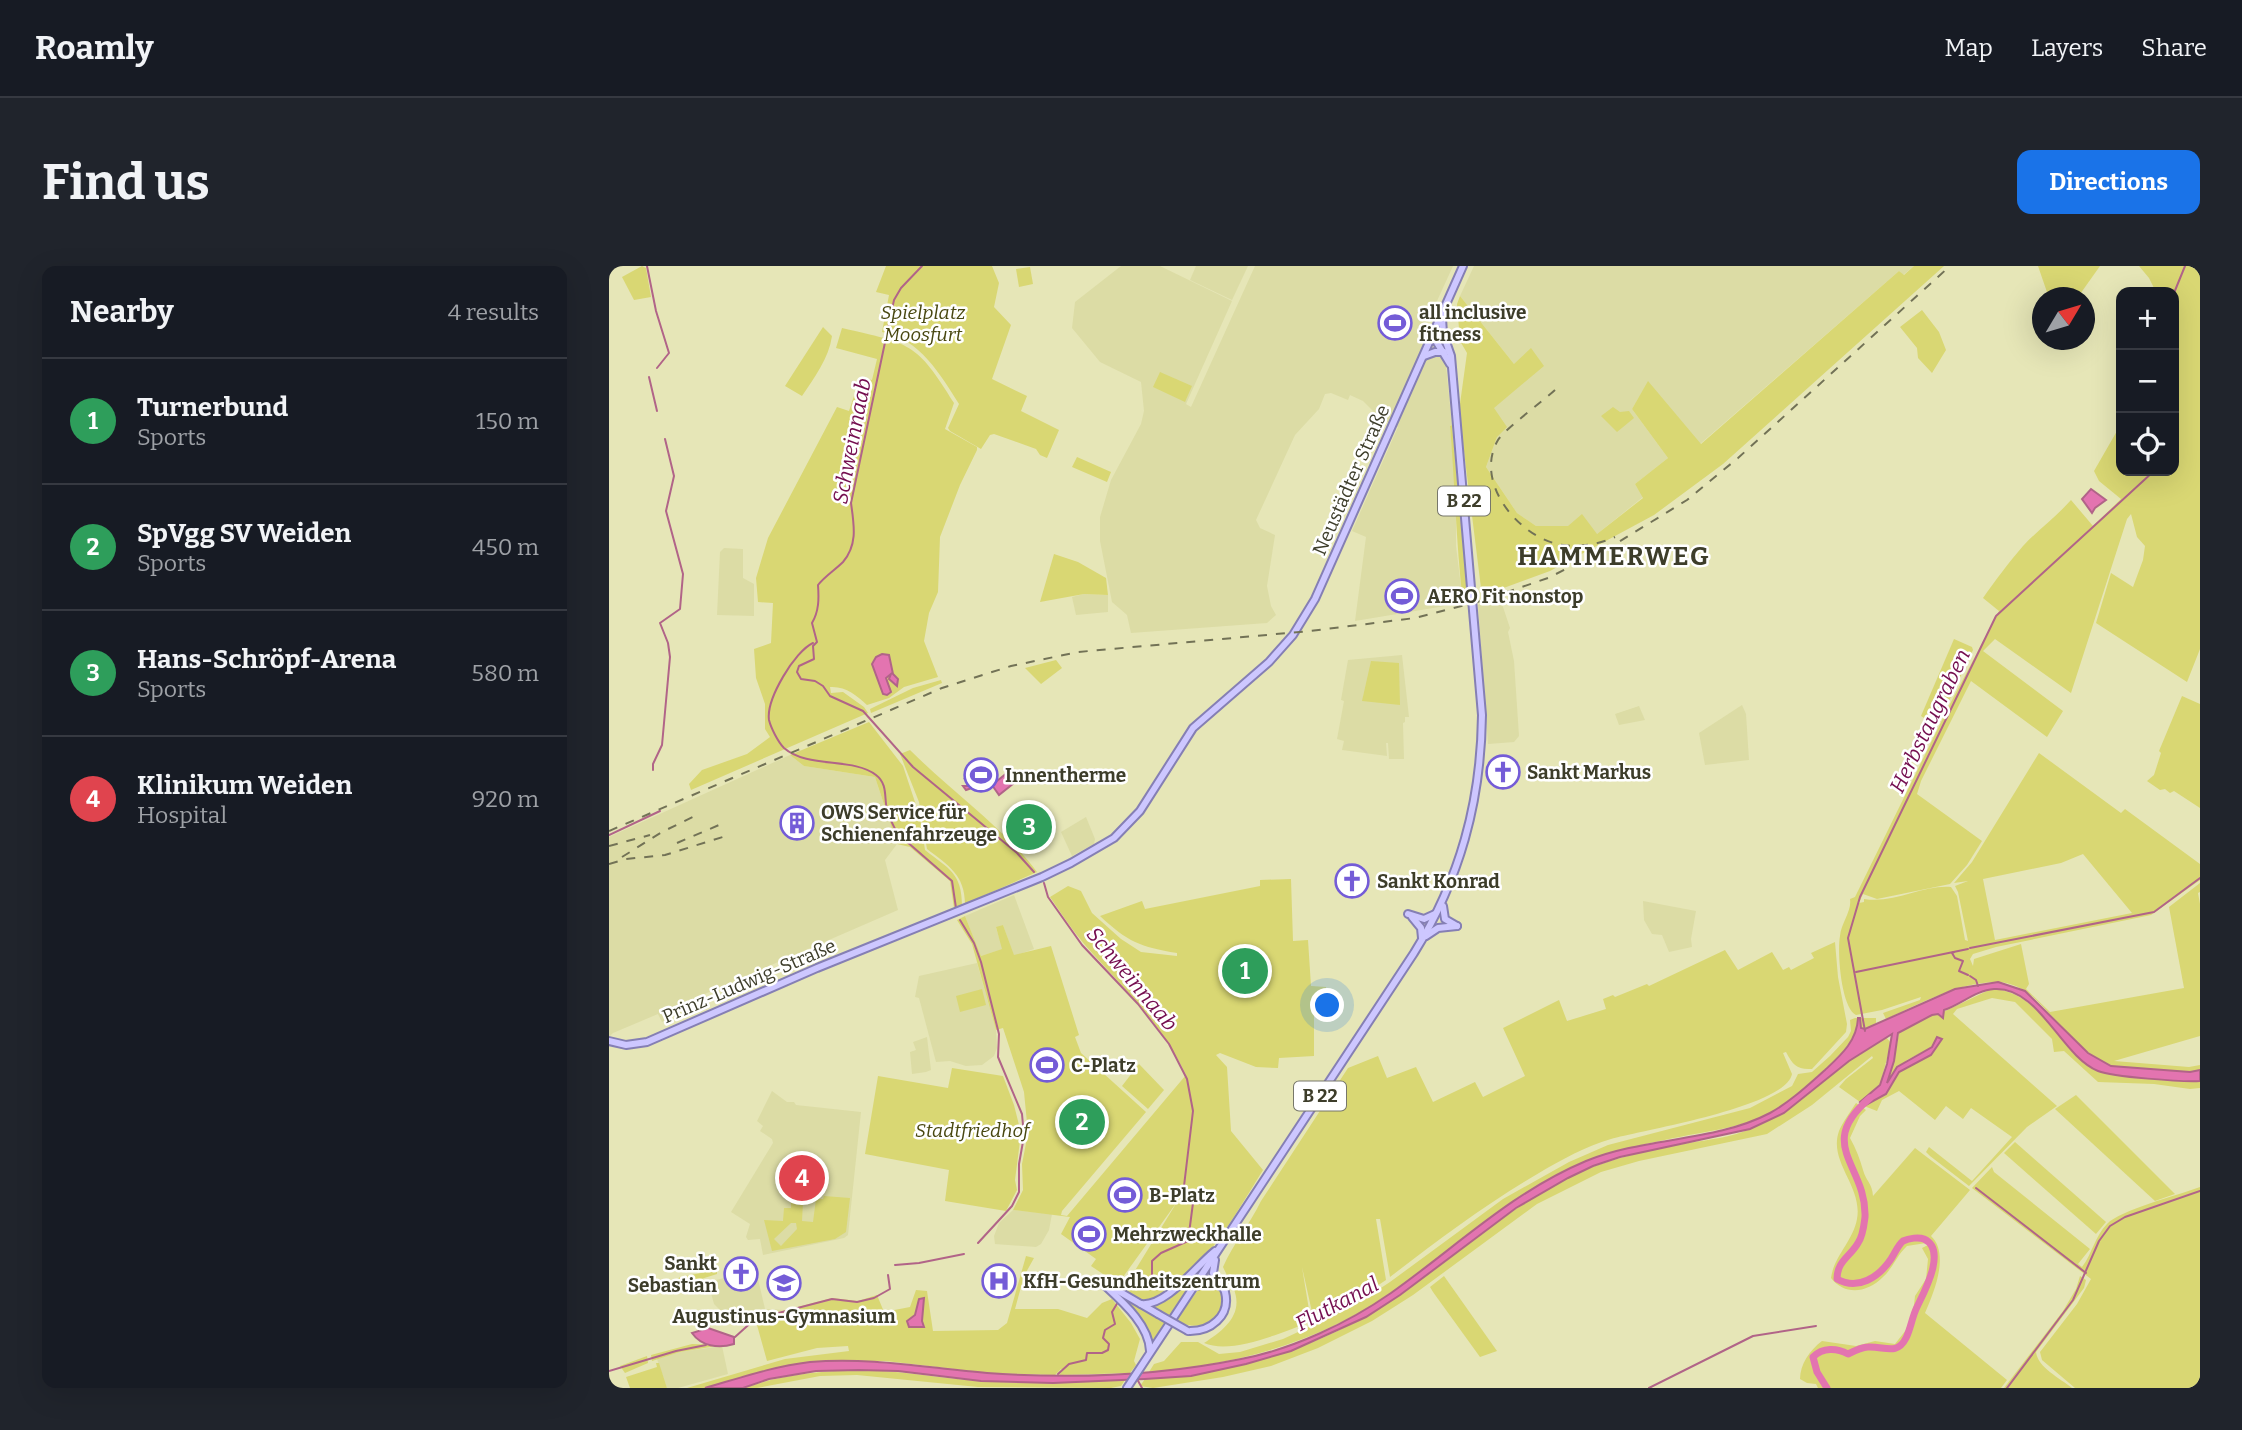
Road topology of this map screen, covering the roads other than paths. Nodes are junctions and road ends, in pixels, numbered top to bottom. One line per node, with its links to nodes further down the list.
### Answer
1 (1463, 266): 2 (main road, Neustädter Straße)
2 (1442, 316): 3 (main road, Neustädter Straße); 6 (main road, B 22)
3 (1433, 336): 4 (main road, B 22); 5 (main road, Neustädter Straße)
4 (1444, 352): 5 (main road); 6 (main road, B 22)
5 (1424, 356): 7 (main road, Neustädter Straße)
6 (1451, 365): 8 (main road, B 22)
7 (1042, 877): 11 (main road, Prinz-Ludwig-Straße)
8 (1443, 900): 9 (main road, B 22); 10 (main road)
9 (1438, 912): 10 (main road, B 22); 10 (main road)
10 (1422, 939): 12 (main road, B 22)
11 (609, 1041)
12 (1222, 1246): 14 (main road); 16 (main road, B 22); 17 (main road, B 22)
13 (1100, 1281): 15 (main road)
14 (1224, 1289): 16 (main road); 17 (main road, bridge)
15 (1112, 1290): 17 (main road); 18 (main road)
16 (1189, 1294): 18 (main road, B 22)
17 (1141, 1304)
18 (1150, 1353): 19 (main road, B 22)
19 (1127, 1388)

